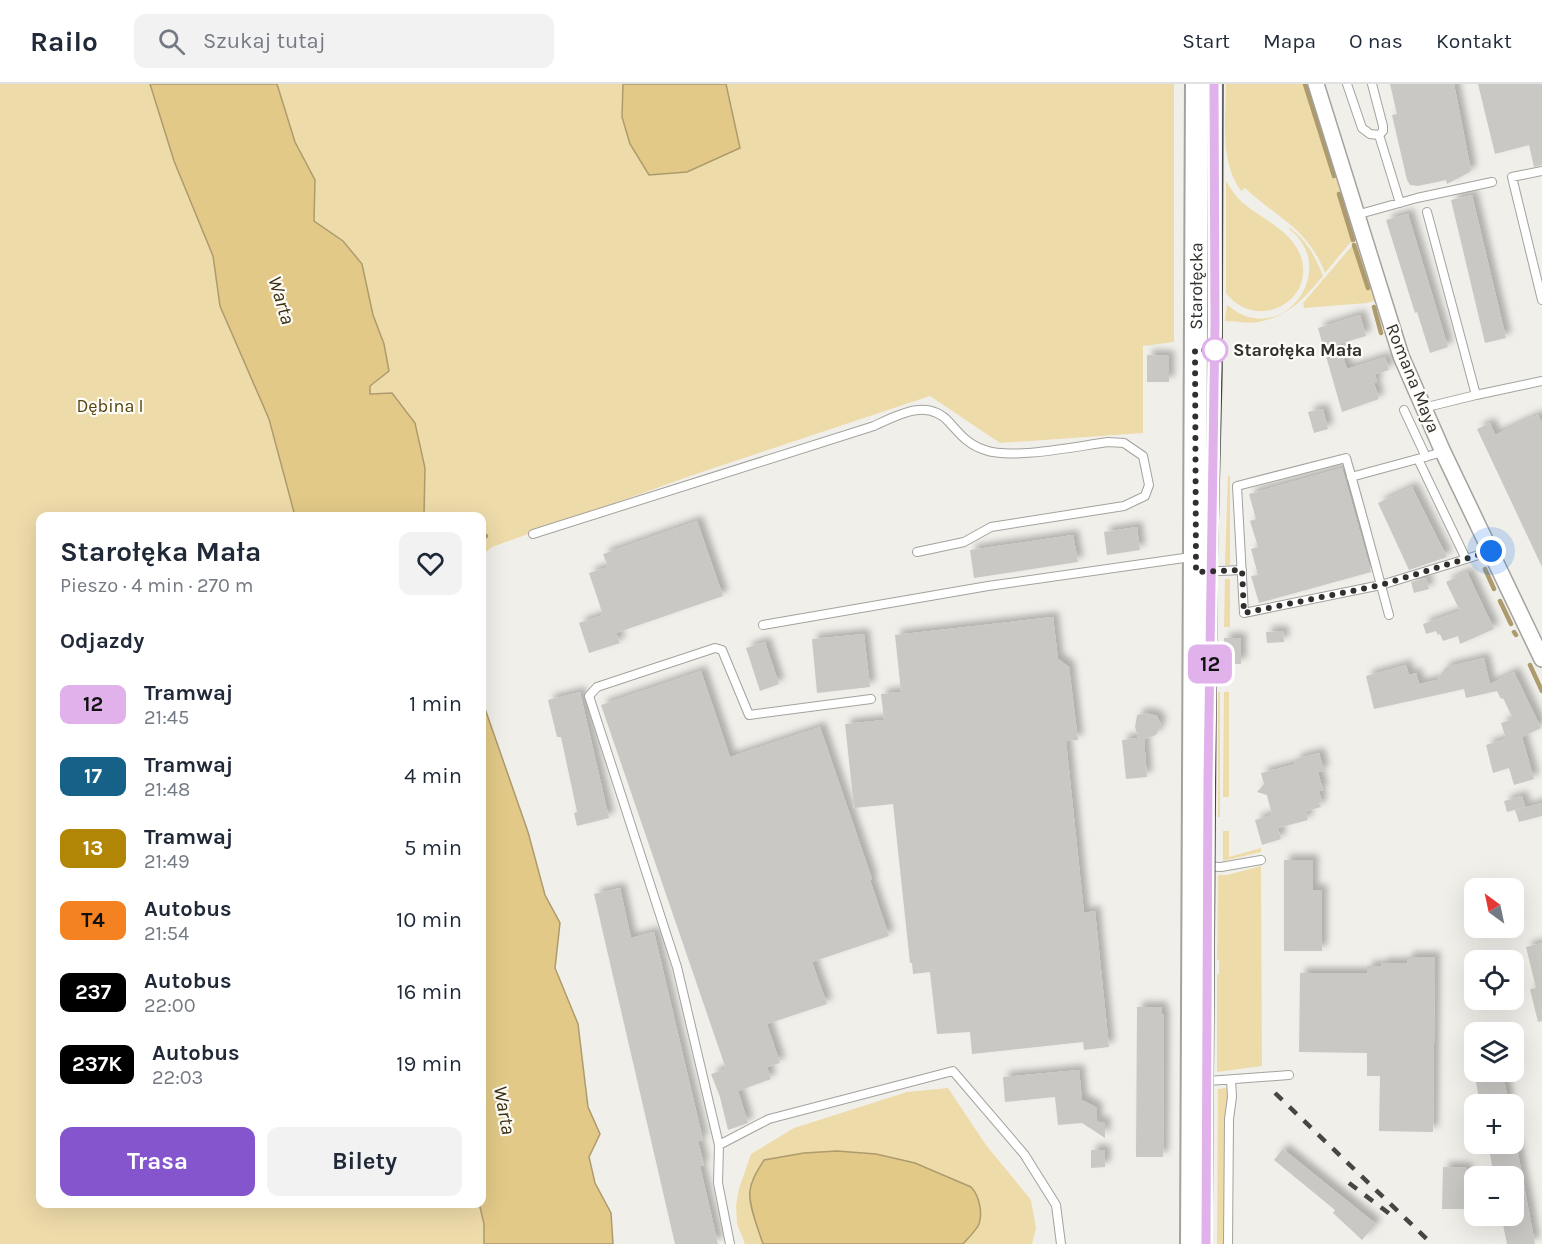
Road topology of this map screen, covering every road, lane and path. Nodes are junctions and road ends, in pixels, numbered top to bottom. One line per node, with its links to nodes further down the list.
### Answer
1 (1197, 84): 23 (street, Starołęcka)
2 (1316, 84): 10 (street, Romana Maya)
3 (1347, 84): 5 (lane)
4 (1372, 84): 5 (lane)
5 (1379, 135): 8 (lane)
6 (1542, 171): 11 (lane)
7 (1492, 182): 8 (lane)
8 (1401, 203): 10 (lane)
9 (1427, 212): 13 (lane)
10 (1356, 215): 14 (street, Romana Maya)
11 (1542, 300)
12 (1542, 381): 13 (lane)
13 (1476, 395): 14 (lane)
14 (1423, 408): 16 (street, Romana Maya)
15 (1404, 410): 17 (lane)
16 (1443, 452): 17 (lane); 20 (street, Romana Maya)
17 (1422, 458): 18 (lane); 22 (lane)
18 (1351, 477): 24 (lane); 25 (lane)
19 (533, 534): 21 (lane)
20 (1491, 551): 22 (lane); 28 (street, Romana Maya)
21 (917, 552)
22 (1466, 559): 25 (lane)
23 (1196, 564): 24 (lane); 27 (lane); 31 (street, Starołęcka)
24 (1242, 570): 25 (lane)
25 (1381, 585): 26 (lane)
26 (1389, 615)
27 (764, 625)
28 (1542, 659)
29 (871, 699): 35 (lane)
30 (1261, 860): 31 (lane)
31 (1193, 866): 34 (street, Starołęcka)
32 (1289, 1075): 33 (lane)
33 (1231, 1080): 34 (lane); 39 (lane)
34 (1192, 1083): 38 (street, Starołęcka)
35 (719, 1145): 36 (lane); 37 (lane)
36 (730, 1244)
37 (1061, 1244)
38 (1192, 1244)
39 (1228, 1244)

